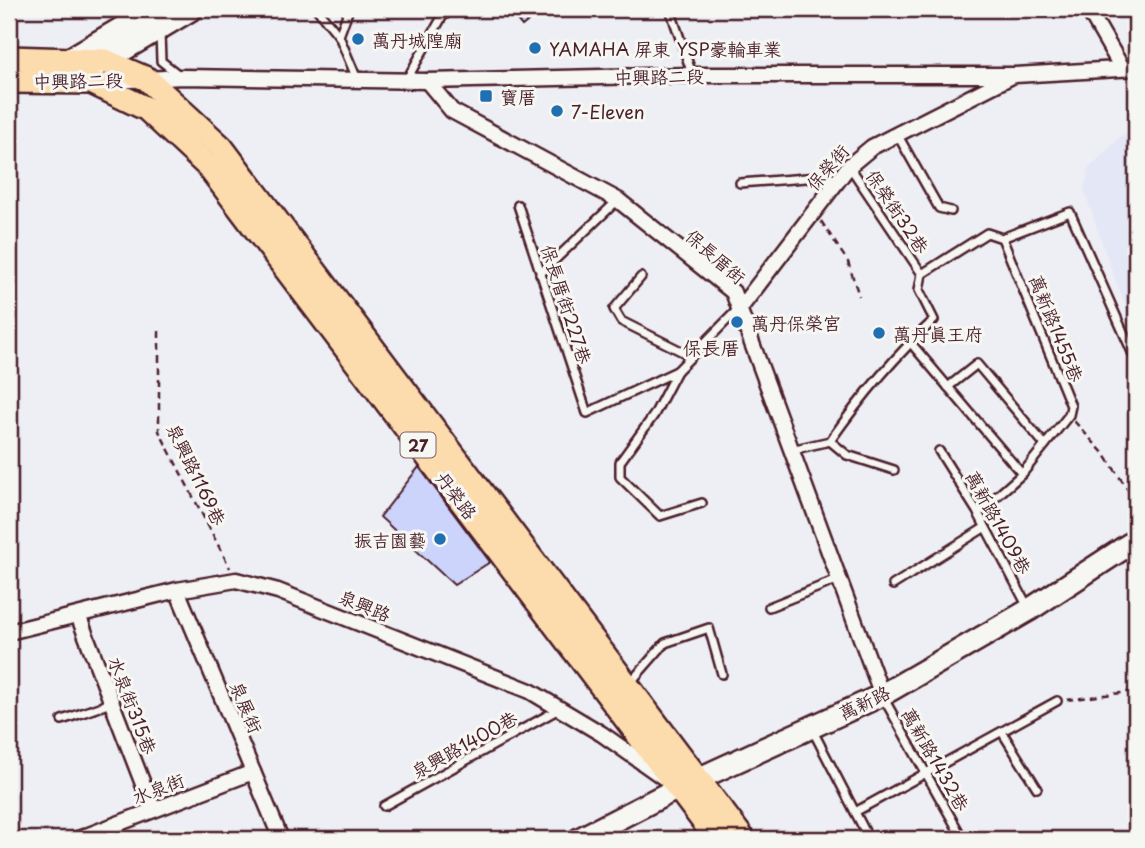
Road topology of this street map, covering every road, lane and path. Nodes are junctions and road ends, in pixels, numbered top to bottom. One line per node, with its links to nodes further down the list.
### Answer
1 (192, 9): 9 (street)
2 (317, 9): 10 (lane)
3 (349, 9): 10 (lane)
4 (452, 9): 20 (lane)
5 (637, 9): 6 (path)
6 (656, 9)
7 (670, 9): 15 (lane)
8 (1088, 9): 13 (street)
9 (158, 18): 12 (street); 14 (street); 17 (lane)
10 (339, 36): 19 (lane)
11 (9, 58): 14 (main road, 中興路二段 / 27)
12 (105, 61): 14 (main road, 中興路二段 / 27); 18 (main road, 中興路二段 / 27)
13 (1129, 68): 16 (street, 中興路二段)
14 (77, 74): 18 (street, 中興路二段); 21 (main road, 中興路二段 / 27); 43 (main road, 丹榮路 / 27)
15 (692, 75): 16 (street, 中興路二段); 22 (street, 中興路二段)
16 (1015, 75): 23 (street, 保榮街)
17 (182, 77): 18 (street, 中興路二段); 19 (street, 中興路二段)
18 (147, 79): 43 (main road, 丹榮路 / 27)
19 (357, 79): 20 (street, 中興路二段)
20 (407, 79): 22 (street, 中興路二段)
21 (9, 81)
22 (427, 81): 27 (street, 保長厝街)
23 (897, 134): 24 (street, 保榮街); 30 (lane)
24 (849, 166): 25 (street, 保榮街); 33 (lane, 保榮街32巷)
25 (839, 179): 26 (lane); 29 (street, 保榮街)
26 (740, 183)
27 (618, 200): 32 (lane); 36 (street, 保長厝街)
28 (518, 205): 32 (lane, 保長厝街227巷)
29 (815, 211): 35 (path); 36 (street, 保榮街)
30 (951, 211)
31 (1002, 238): 33 (lane); 40 (lane); 44 (lane, 萬新路1455巷)
32 (540, 274): 41 (lane, 保長厝街227巷)
33 (922, 274): 38 (lane)
34 (641, 277): 39 (lane)
35 (859, 296)
36 (741, 307): 39 (lane); 47 (street, 保長厝街)
37 (159, 331): 57 (path, 泉興路1169巷)
38 (910, 342): 42 (lane); 45 (lane)
39 (691, 356): 41 (lane)
40 (1136, 361)
41 (677, 371): 52 (lane)
42 (948, 387): 46 (lane); 50 (lane)
43 (408, 415): 65 (main road, 丹榮路 / 27); 76 (main road, 丹榮路 / 27)
44 (1069, 415): 46 (lane); 51 (path)
45 (830, 440): 47 (lane); 49 (lane)
46 (1045, 445): 50 (lane)
47 (792, 450): 56 (street, 保長厝街)
48 (939, 451): 53 (lane, 萬新路1409巷)
49 (894, 470)
50 (1022, 474): 53 (lane)
51 (1136, 502)
52 (702, 503)
53 (978, 513): 54 (lane, 萬新路1409巷)
54 (984, 528): 58 (lane); 61 (lane, 萬新路1409巷)
55 (1136, 540): 61 (street, 萬新路)
56 (839, 579): 60 (lane); 67 (street, 保長厝街)
57 (236, 580): 59 (street, 泉興路); 70 (street, 泉興路)
58 (893, 585)
59 (177, 590): 62 (street, 泉興路); 74 (street, 泉展街)
60 (769, 607)
61 (1029, 610): 67 (street, 萬新路)
62 (78, 615): 63 (street, 泉興路); 69 (street, 水泉街315巷)
63 (9, 632)
64 (722, 674): 65 (lane)
65 (627, 686): 76 (main road, 丹榮路 / 27)
66 (1136, 691): 68 (path)
67 (882, 695): 72 (street, 萬新路); 75 (lane, 萬新路1432巷)
68 (1057, 701): 73 (lane)
69 (112, 703): 71 (lane); 79 (street, 水泉街315巷)
70 (559, 709): 76 (street, 泉興路); 78 (lane, 泉興路1400巷)
71 (62, 720)
72 (811, 727): 76 (street, 萬新路); 80 (lane)
73 (1002, 732): 75 (lane); 77 (lane)
74 (253, 772): 79 (street, 水泉街); 82 (street, 泉展街)
75 (925, 776): 80 (lane); 87 (lane, 萬新路1432巷)
76 (687, 784): 83 (street, 萬新路); 84 (main road, 丹榮路 / 27); 85 (main road, 丹榮路 / 27)
77 (1037, 789)
78 (384, 806)
79 (153, 810): 81 (street, 水泉街)
80 (855, 812): 86 (lane)
81 (78, 839)
82 (281, 839)
83 (581, 839)
84 (718, 839)
85 (743, 839)
86 (869, 839)
87 (963, 839)

